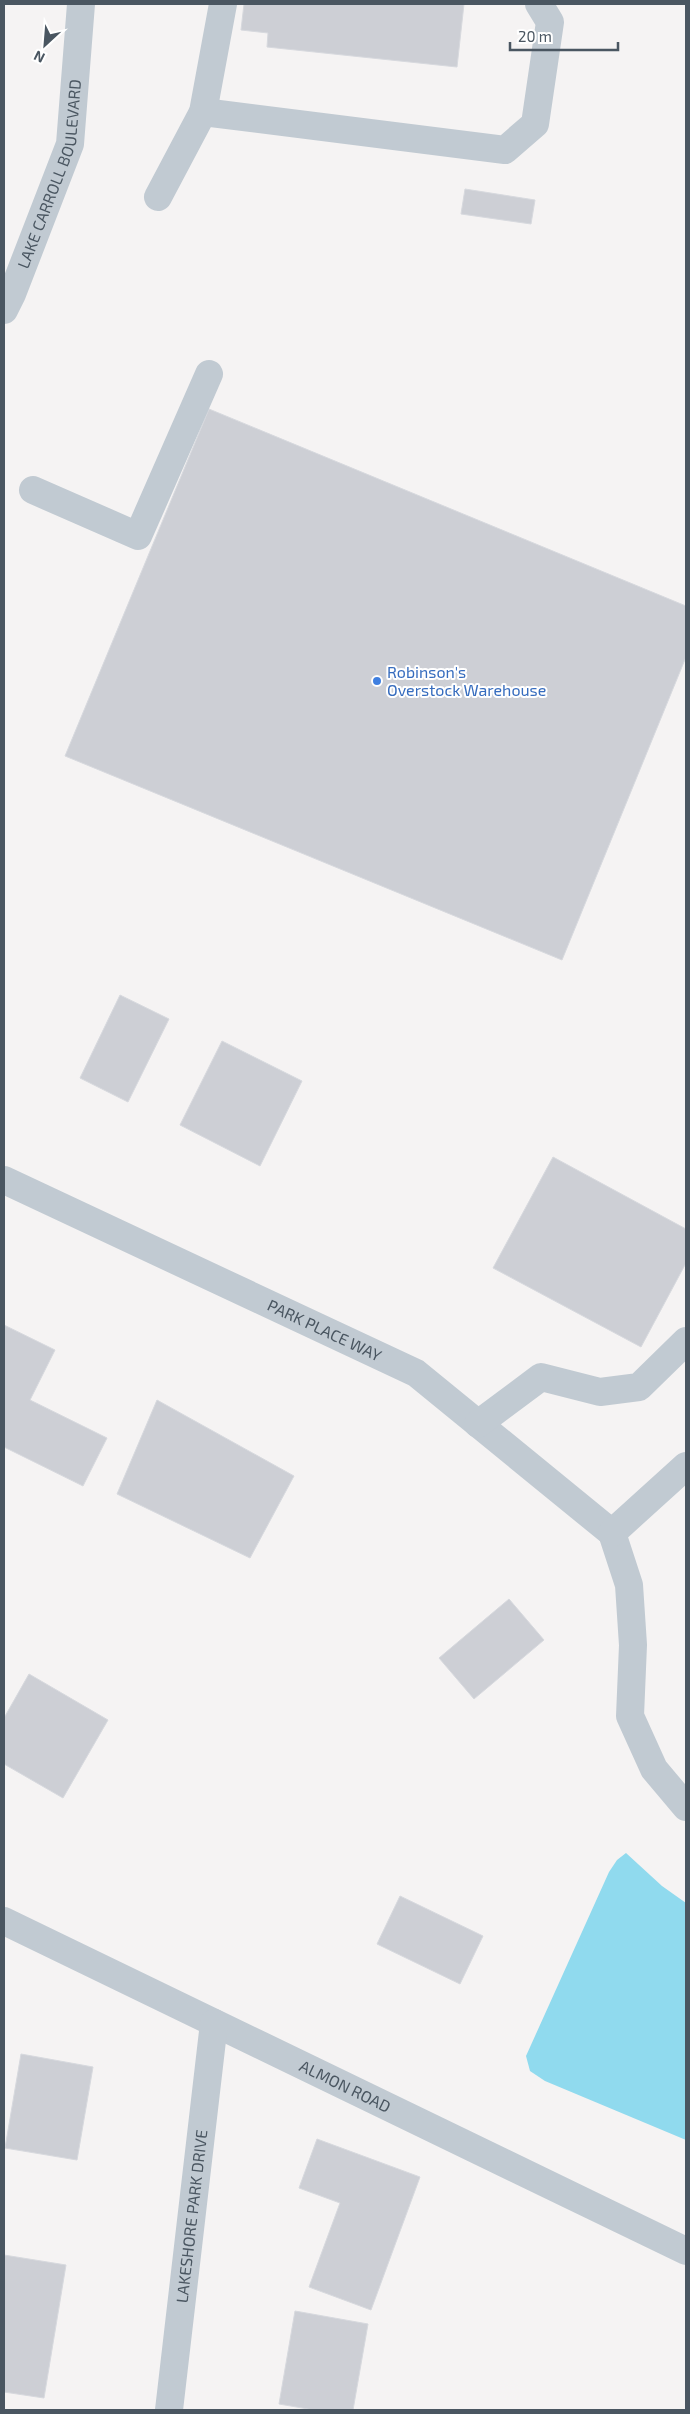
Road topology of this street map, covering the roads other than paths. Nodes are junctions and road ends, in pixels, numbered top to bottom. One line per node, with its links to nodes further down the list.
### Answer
1 (81, 4): 6 (street, LAKE CARROLL BOULEVARD)
2 (222, 4): 4 (street)
3 (539, 4): 4 (street)
4 (202, 112): 5 (street)
5 (158, 197)
6 (4, 310)
7 (209, 374): 8 (street)
8 (33, 490)
9 (4, 1180): 11 (street, PARK PLACE WAY)
10 (686, 1340): 11 (street)
11 (478, 1424): 13 (street, PARK PLACE WAY)
12 (686, 1466): 13 (street)
13 (612, 1533): 14 (street)
14 (686, 1807)
15 (4, 1921): 16 (street, ALMON ROAD)
16 (214, 2023): 17 (street, ALMON ROAD); 18 (street, LAKESHORE PARK DRIVE)
17 (686, 2251)
18 (169, 2410)

